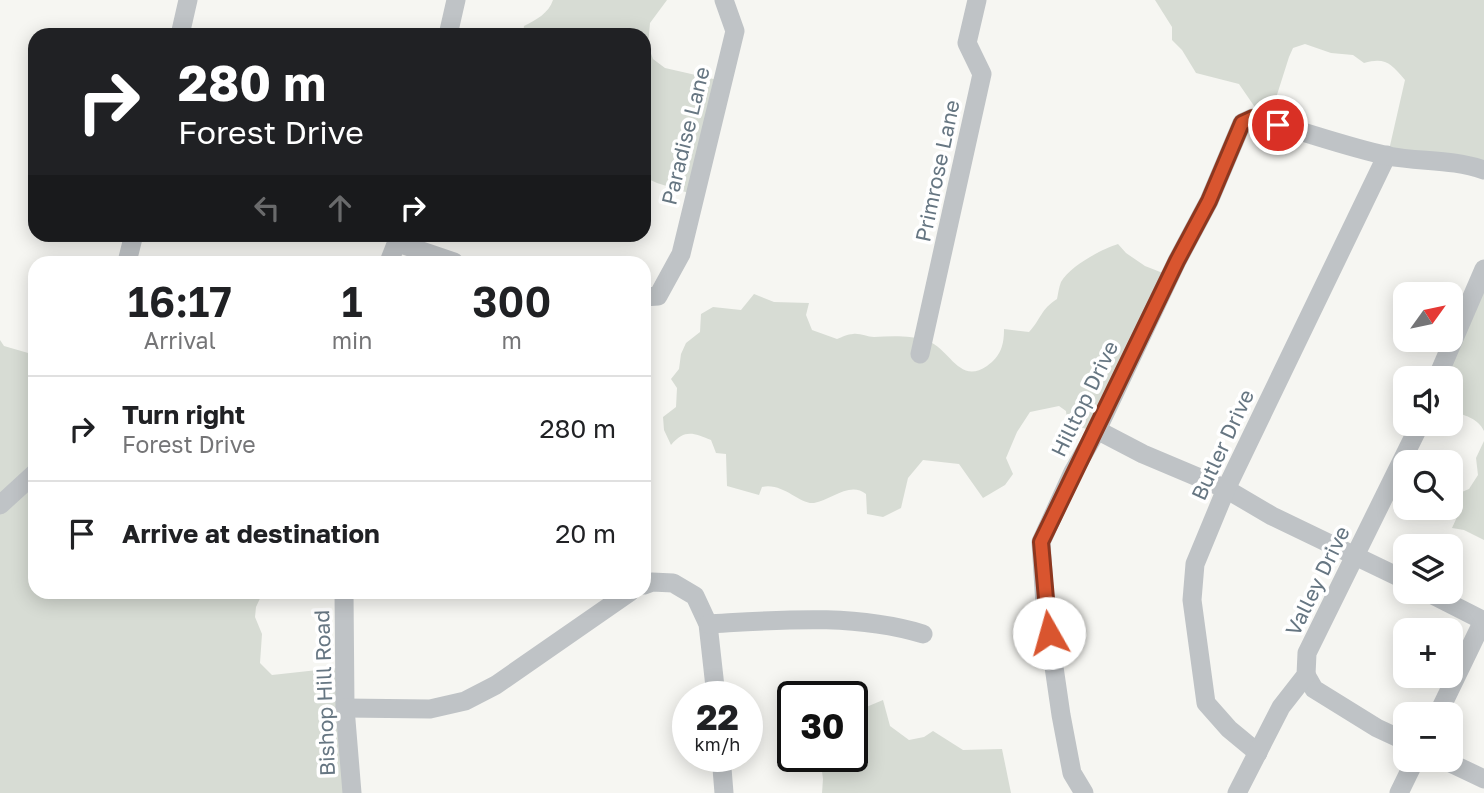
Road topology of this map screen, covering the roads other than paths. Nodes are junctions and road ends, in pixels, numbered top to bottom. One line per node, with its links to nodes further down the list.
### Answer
1 (188, 0): 5 (street)
2 (456, 0): 6 (street)
3 (724, 0): 12 (street, Paradise Lane)
4 (976, 0): 13 (street, Primrose Lane)
5 (182, 28)
6 (450, 28)
7 (1387, 156): 8 (street); 15 (street, Hilltop Drive); 18 (street, Butler Drive)
8 (1484, 170)
9 (406, 242): 10 (street)
10 (440, 256)
11 (1484, 269): 14 (street)
12 (651, 296)
13 (920, 354)
14 (1442, 366)
15 (1097, 430): 18 (street); 41 (street, Hilltop Drive)
16 (1414, 436): 20 (street, Valley Drive)
17 (28, 479): 19 (street)
18 (1226, 489): 20 (street); 34 (street, Butler Drive)
19 (0, 505)
20 (1356, 555): 21 (street); 29 (street, Valley Drive)
21 (1393, 574)
22 (651, 583): 27 (street)
23 (344, 599): 32 (street, Bishop Hill Road)
24 (621, 599): 32 (street)
25 (1451, 604): 26 (street)
26 (1484, 621): 31 (street)
27 (708, 624): 28 (street); 30 (street)
28 (923, 635)
29 (1306, 674): 33 (street); 34 (street, Valley Drive)
30 (714, 681)
31 (1444, 702)
32 (345, 708): 39 (street, Bishop Hill Road)
33 (1393, 735)
34 (1258, 752): 42 (street, Valley Drive)
35 (1463, 769): 38 (street)
36 (722, 772): 40 (street)
37 (1409, 772): 43 (street)
38 (1484, 779)
39 (352, 793)
40 (724, 793)
41 (1084, 793)
42 (1237, 793)
43 (1399, 793)

